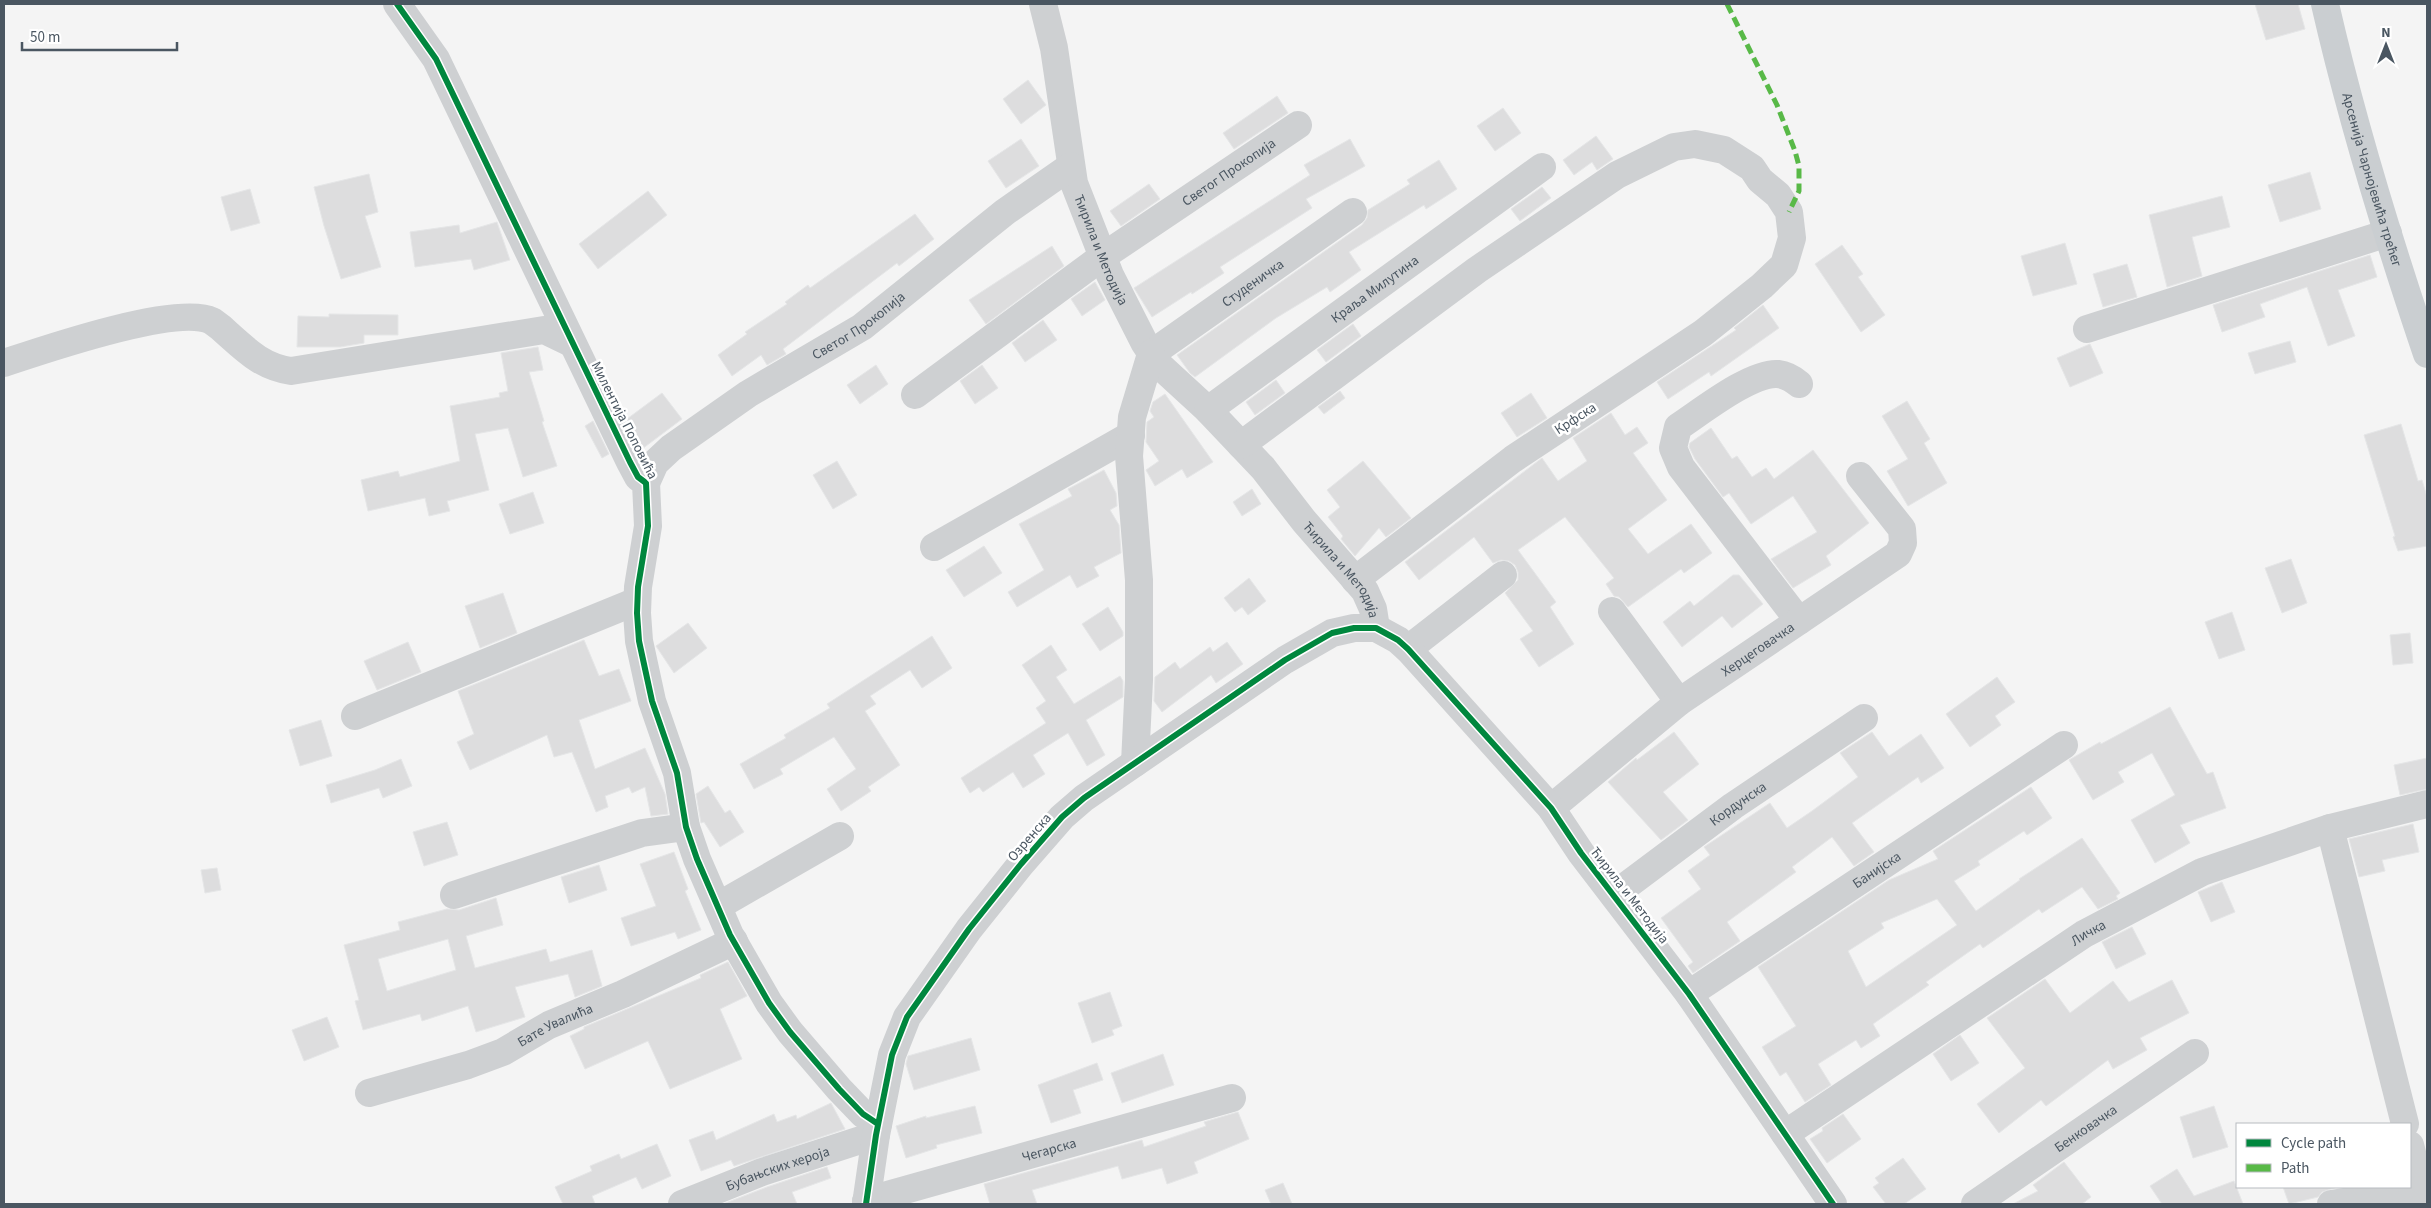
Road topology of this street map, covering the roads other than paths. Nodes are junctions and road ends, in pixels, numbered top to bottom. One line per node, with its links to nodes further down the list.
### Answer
1 (397, 4): 12 (street, Милентија Поповића)
2 (1043, 4): 5 (street, Ћирила и Методија)
3 (2325, 4): 8 (main road, Арсенија Чарнојевића трећег)
4 (1298, 124): 9 (street, Светог Прокопија)
5 (1071, 166): 9 (street, Ћирила и Методија); 22 (street, Светог Прокопија)
6 (1542, 167): 18 (street, Краља Милутина)
7 (1353, 212): 13 (street, Студеничка)
8 (2388, 233): 10 (main road, Арсенија Чарнојевића трећег); 11 (street)
9 (1102, 257): 13 (street, Ћирила и Методија); 17 (street, Светог Прокопија)
10 (2421, 314): 14 (main road, Арсенија Чарнојевића трећег)
11 (2087, 329)
12 (571, 343): 15 (street); 22 (street, Милентија Поповића)
13 (1151, 354): 18 (street, Ћирила и Методија); 19 (street)
14 (2427, 354)
15 (4, 363)
16 (1799, 384): 28 (street)
17 (915, 395)
18 (1208, 410): 20 (street, Ћирила и Методија)
19 (1131, 435): 23 (street); 35 (street)
20 (1241, 445): 25 (street, Ћирила и Методија); 25 (street, Крфска)
21 (1860, 476): 28 (street, Херцеговачка)
22 (646, 483): 26 (street, Милентија Поповића)
23 (934, 547)
24 (1503, 575): 30 (street)
25 (1355, 580): 29 (street, Ћирила и Методија)
26 (637, 601): 32 (street); 38 (street, Милентија Поповића)
27 (1612, 611): 31 (street)
28 (1800, 621): 31 (street, Херцеговачка)
29 (1376, 628): 30 (street, Ћирила и Методија); 35 (street, Озренска)
30 (1408, 649): 37 (street, Ћирила и Методија)
31 (1679, 702): 37 (street, Херцеговачка)
32 (354, 716)
33 (1864, 718): 42 (street, Кордунска)
34 (2064, 745): 45 (street, Банијска)
35 (1135, 763): 50 (street, Озренска)
36 (2427, 804): 39 (street, Личка)
37 (1551, 808): 42 (street, Ћирила и Методија)
38 (686, 827): 41 (street); 43 (street, Милентија Поповића)
39 (2330, 828): 49 (street); 51 (street, Личка)
40 (840, 836): 43 (street)
41 (454, 895)
42 (1614, 895): 45 (street, Ћирила и Методија)
43 (718, 906): 44 (street, Милентија Поповића)
44 (734, 941): 47 (street, Бате Увалића); 50 (street, Милентија Поповића)
45 (1689, 994): 51 (street, Ћирила и Методија)
46 (2196, 1053): 57 (street, Бенковачка)
47 (369, 1093)
48 (1232, 1098): 54 (street, Чегарска)
49 (2405, 1123)
50 (877, 1129): 54 (street, Озренска); 55 (street, Бубањских хероја)
51 (1785, 1134): 56 (street, Ћирила и Методија)
52 (2411, 1149): 53 (street)
53 (2423, 1197): 58 (street)
54 (866, 1203)
55 (682, 1204)
56 (1833, 1204)
57 (1975, 1204)
58 (2331, 1204)

